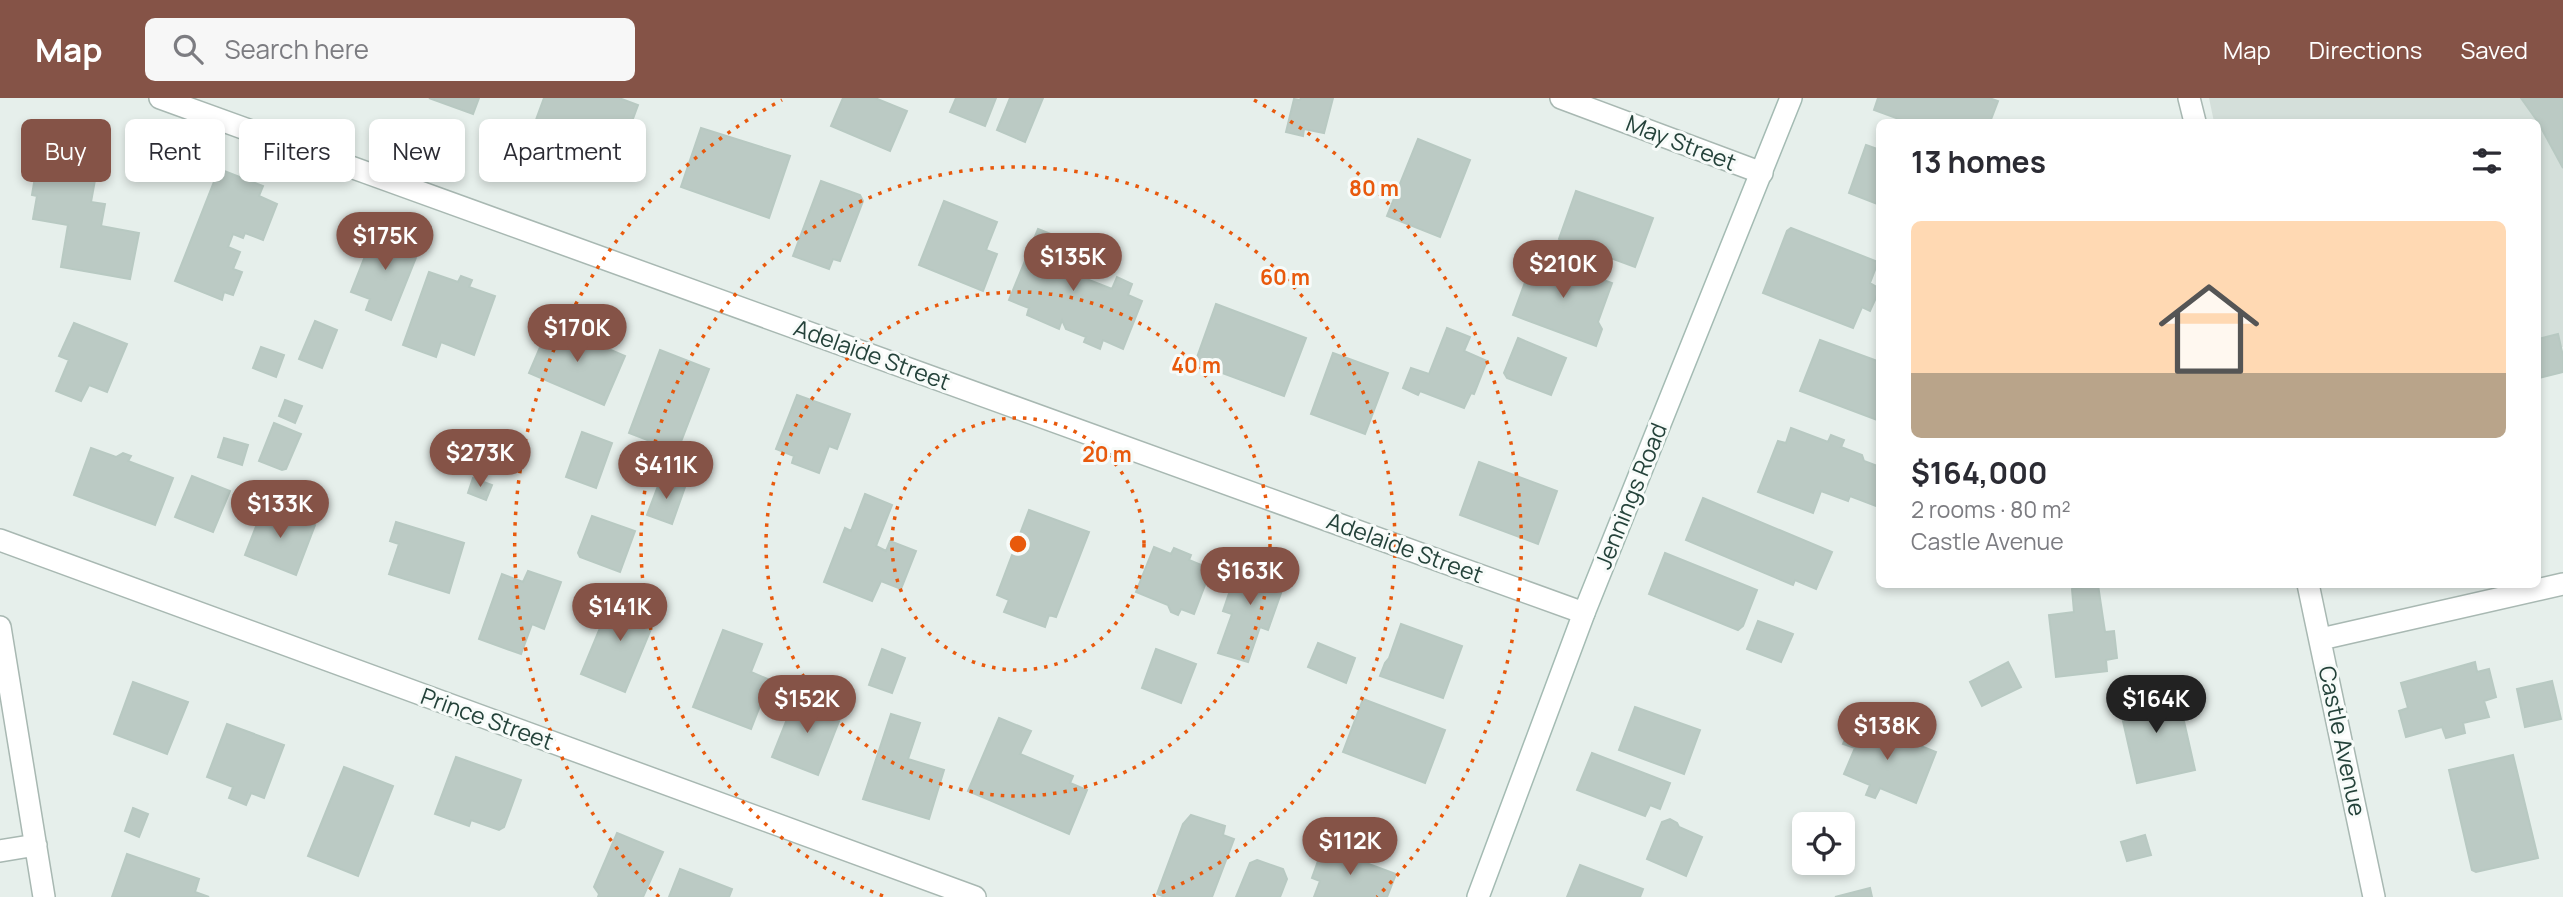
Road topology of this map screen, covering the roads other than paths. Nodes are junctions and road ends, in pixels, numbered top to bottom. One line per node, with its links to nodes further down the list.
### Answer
1 (160, 98): 10 (street, Adelaide Street)
2 (1561, 98): 6 (street, May Street)
3 (1791, 98): 6 (street, Jennings Road)
4 (2189, 98): 5 (street)
5 (2194, 119)
6 (1762, 173): 10 (street, Jennings Road)
7 (0, 540): 16 (street, Prince Street)
8 (2563, 584): 12 (street)
9 (2309, 588): 12 (street, Castle Avenue)
10 (1584, 613): 17 (street, Jennings Road)
11 (0, 626): 13 (street)
12 (2321, 639): 18 (street, Castle Avenue)
13 (36, 845): 14 (street); 15 (street)
14 (0, 850)
15 (44, 897)
16 (975, 897)
17 (1478, 897)
18 (2374, 897)

